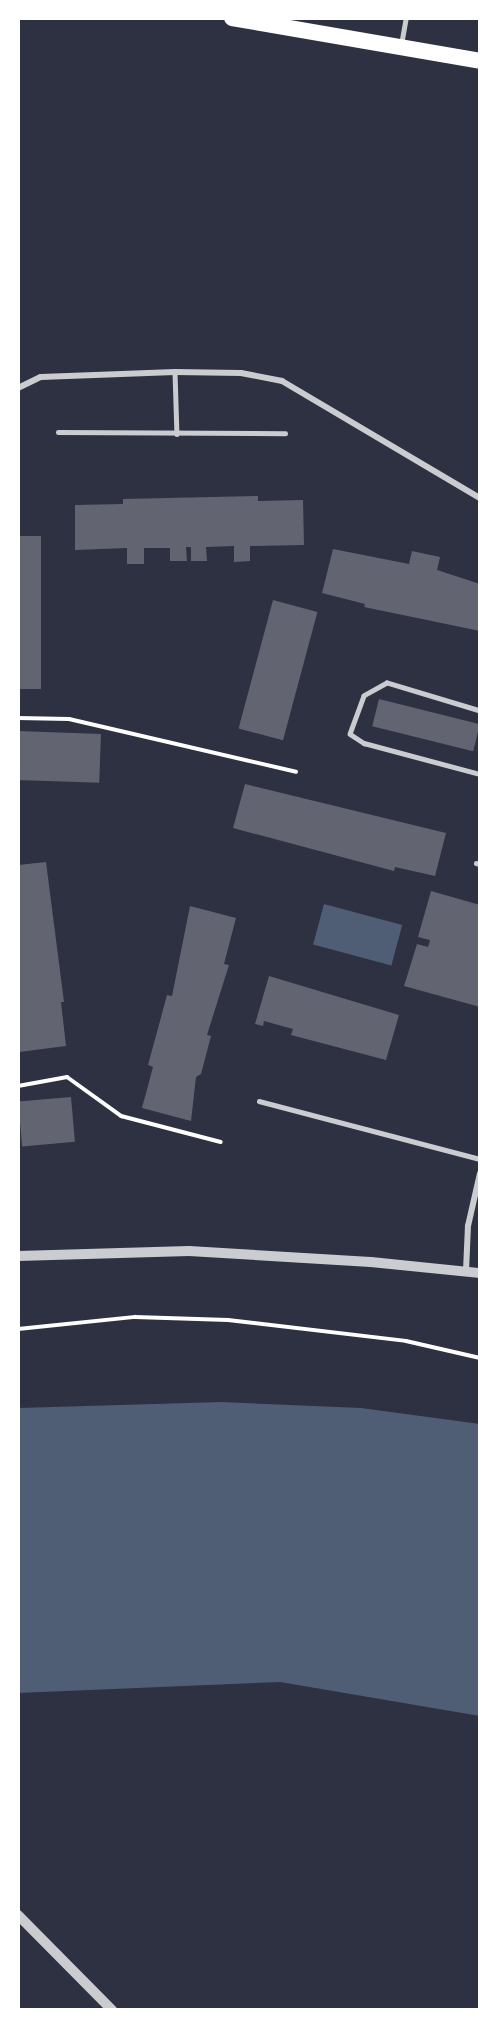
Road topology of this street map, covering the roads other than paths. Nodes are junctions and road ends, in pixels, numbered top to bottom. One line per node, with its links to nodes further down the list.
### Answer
1 (232, 18): 3 (highway)
2 (406, 18): 3 (lane)
3 (401, 48): 4 (highway)
4 (480, 62)
5 (175, 372): 6 (street); 9 (lane); 10 (street)
6 (18, 388)
7 (58, 432): 9 (lane)
8 (285, 433): 9 (lane)
9 (177, 434)
10 (480, 498)
11 (480, 711): 12 (lane)
12 (480, 774)
13 (259, 1101): 14 (lane)
14 (480, 1159)
15 (480, 1173): 17 (street)
16 (18, 1256): 17 (street)
17 (466, 1271): 18 (street)
18 (480, 1274)
19 (18, 1915): 20 (street)
20 (112, 2010)

